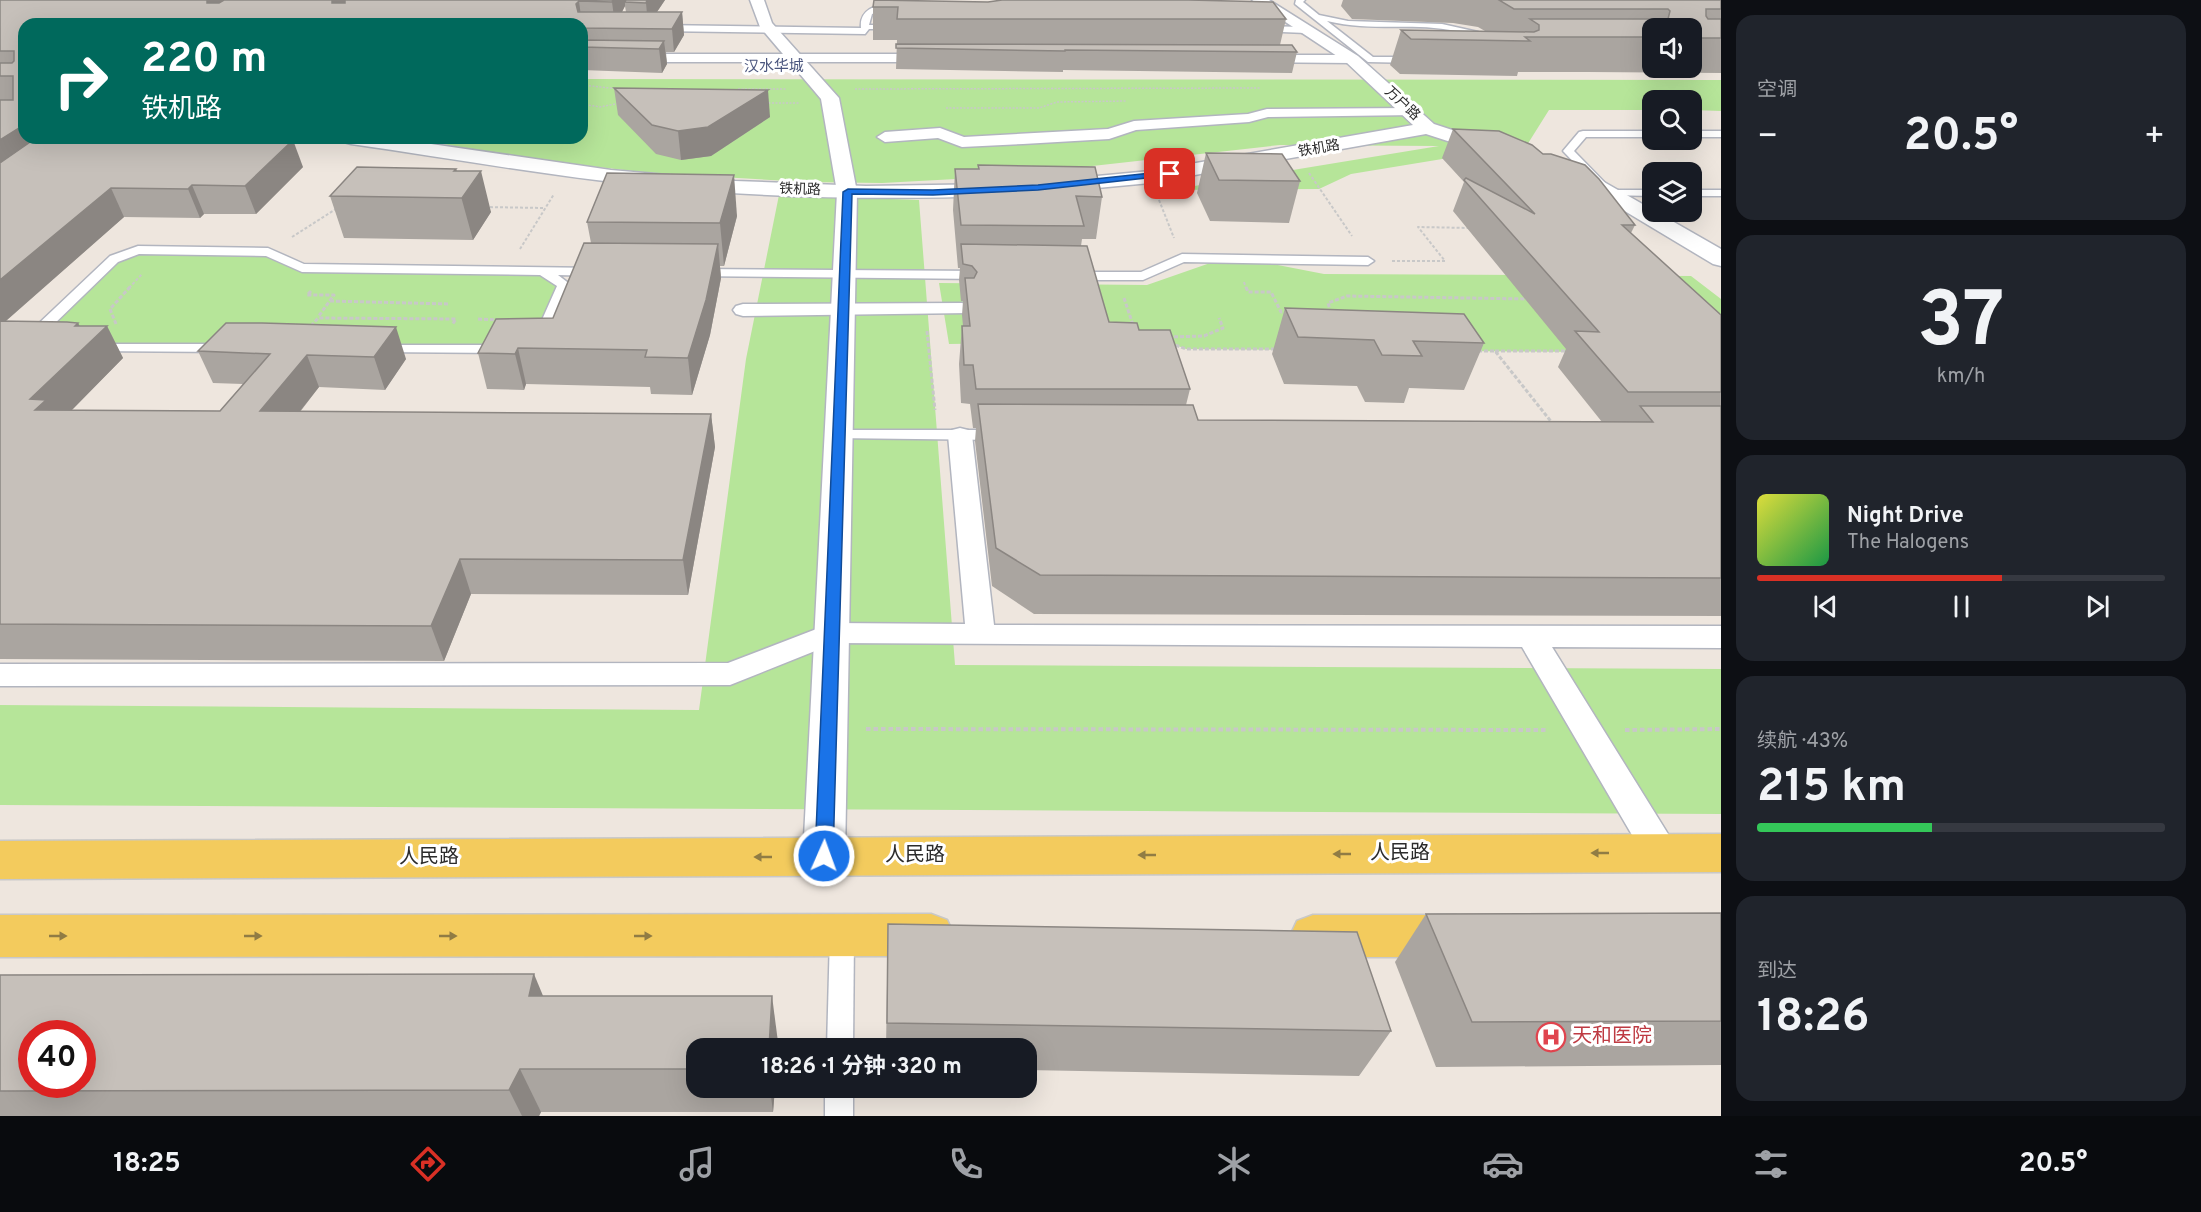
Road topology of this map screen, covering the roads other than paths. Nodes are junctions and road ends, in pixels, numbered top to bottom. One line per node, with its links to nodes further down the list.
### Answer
1 (757, 0): 10 (street)
2 (1259, 0): 11 (street, 万户路)
3 (1300, 0): 5 (lane)
4 (902, 2): 6 (lane)
5 (1314, 15): 12 (lane); 18 (lane)
6 (864, 27): 8 (lane); 10 (lane)
7 (643, 28): 10 (lane)
8 (908, 28)
9 (1250, 29): 11 (lane)
10 (770, 30): 14 (street)
11 (1306, 30): 17 (street, 万户路)
12 (1499, 47)
13 (588, 58): 14 (street)
14 (795, 58): 15 (street); 30 (street)
15 (949, 58)
16 (1245, 59): 17 (street)
17 (1352, 59): 19 (street, 万户路)
18 (1429, 60)
19 (1410, 112): 20 (street, 万户路); 24 (street)
20 (1427, 128): 26 (street, 万户路); 28 (street, 铁机路)
21 (1642, 134): 31 (lane)
22 (1702, 134): 23 (lane)
23 (1721, 134)
24 (885, 137)
25 (392, 144): 30 (street, 铁机路)
26 (1514, 157)
27 (1558, 171): 31 (street)
28 (1038, 188)
29 (1013, 189): 30 (street, 铁机路)
30 (848, 192): 40 (street)
31 (1609, 193): 32 (lane); 35 (street)
32 (1642, 193)
33 (1702, 193): 34 (lane)
34 (1721, 193)
35 (1721, 259)
36 (1368, 261): 42 (lane)
37 (542, 271): 38 (lane); 46 (lane); 49 (lane)
38 (612, 272)
39 (682, 273): 40 (lane)
40 (844, 275): 41 (lane); 43 (street)
41 (1002, 275)
42 (1060, 276)
43 (843, 309): 44 (street); 45 (street); 50 (street)
44 (962, 309)
45 (743, 310)
46 (63, 343)
47 (82, 347): 48 (lane)
48 (236, 348)
49 (366, 349)
50 (839, 435): 51 (lane); 53 (street)
51 (949, 435): 52 (lane); 54 (street)
52 (1020, 435)
53 (832, 633): 54 (street); 57 (street); 60 (street)
54 (981, 635): 55 (street)
55 (1531, 637): 56 (street); 58 (street)
56 (1721, 637)
57 (0, 675)
58 (1661, 853): 59 (main road, 人民路); 60 (main road, 人民路, one-way to 60)
59 (1721, 853)
60 (824, 856): 61 (main road, 人民路, one-way to 61)
61 (0, 860)
62 (842, 935): 63 (main road); 64 (main road, one-way to 62); 67 (lane)
63 (972, 935)
64 (0, 936)
65 (1269, 936): 66 (main road)
66 (1495, 936)
67 (840, 1038)
68 (839, 1098): 69 (lane)
69 (839, 1116)

